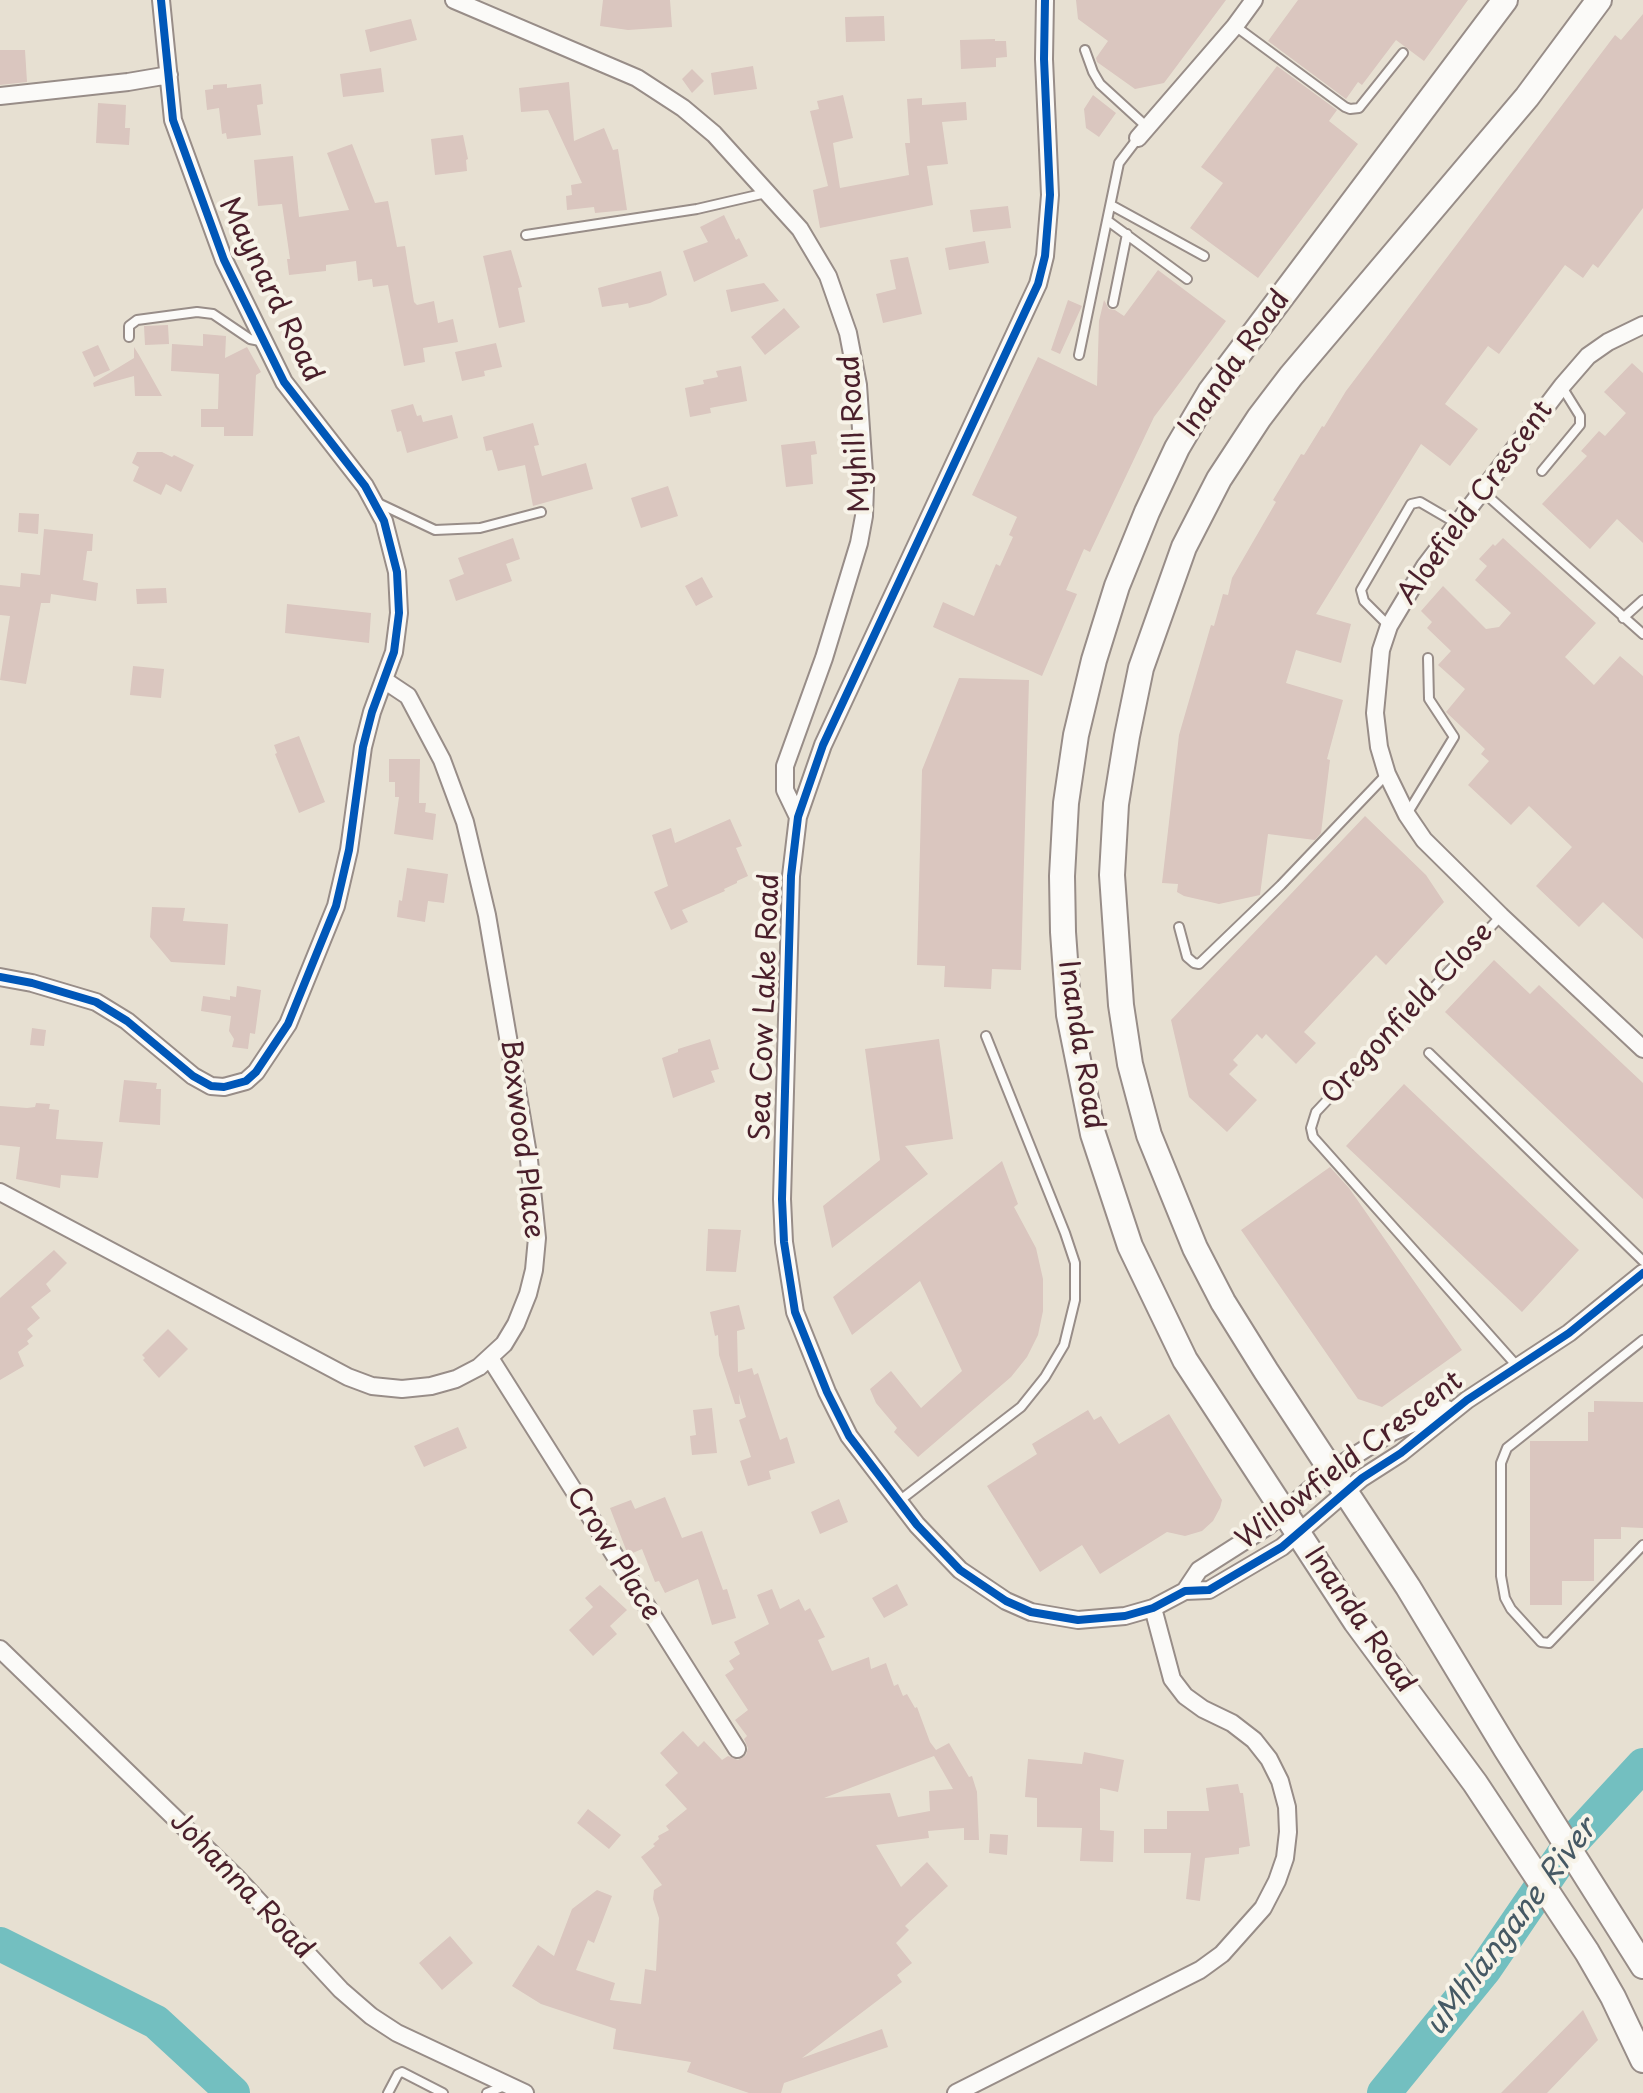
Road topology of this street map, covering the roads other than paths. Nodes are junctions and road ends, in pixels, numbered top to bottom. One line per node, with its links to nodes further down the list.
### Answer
1 (161, 0): 10 (street, Maynard Road)
2 (454, 0): 13 (street, Myhill Road)
3 (1045, 0): 39 (street, Sea Cow Lake Road)
4 (1254, 0): 7 (street)
5 (1505, 0): 56 (main road, Inanda Road)
6 (1599, 0): 53 (main road, Inanda Road)
7 (1235, 26): 9 (lane); 12 (street)
8 (1085, 50): 12 (lane)
9 (1403, 53)
10 (169, 75): 11 (street); 23 (street, Maynard Road)
11 (0, 96)
12 (1143, 133): 14 (lane)
13 (768, 192): 17 (lane); 39 (street, Myhill Road)
14 (1111, 205): 15 (lane); 18 (lane)
15 (1108, 221): 16 (lane); 24 (lane)
16 (1127, 234): 19 (lane); 20 (lane)
17 (526, 235)
18 (1204, 256)
19 (1187, 279)
20 (1113, 303)
21 (1643, 326): 25 (street, Aloefield Crescent)
22 (129, 337): 23 (lane)
23 (265, 342): 28 (street, Maynard Road)
24 (1079, 355)
25 (1562, 386): 26 (lane); 27 (street, Aloefield Crescent)
26 (1542, 471)
27 (1482, 490): 30 (street, Aloefield Crescent); 32 (lane)
28 (373, 501): 29 (lane); 36 (street, Maynard Road)
29 (541, 512)
30 (1456, 523): 33 (street, Aloefield Crescent); 33 (lane)
31 (1643, 600): 32 (lane)
32 (1623, 618): 34 (lane)
33 (1389, 626): 37 (street, Aloefield Crescent)
34 (1643, 634)
35 (1428, 658): 38 (lane)
36 (384, 680): 42 (street, Maynard Road); 50 (street, Boxwood Place)
37 (1387, 774): 38 (street, Aloefield Crescent); 41 (lane)
38 (1407, 815): 40 (street, Aloefield Crescent)
39 (798, 817): 55 (street, Sea Cow Lake Road)
40 (1501, 916): 44 (street, Aloefield Crescent); 51 (lane, Oregonfield Close)
41 (1179, 927)
42 (0, 977)
43 (986, 1036): 55 (lane)
44 (1643, 1049)
45 (1429, 1053): 47 (lane)
46 (0, 1192): 50 (street, Boxwood Place)
47 (1643, 1261)
48 (1643, 1273): 51 (street, Willowfield Crescent)
49 (1643, 1340): 57 (lane)
50 (490, 1358): 61 (street, Crow Place)
51 (1517, 1366): 52 (street, Willowfield Crescent)
52 (1467, 1400): 53 (street, Willowfield Crescent); 54 (street, Willowfield Crescent)
53 (1332, 1470): 54 (main road, Inanda Road); 56 (street, Willowfield Crescent)
54 (1347, 1493): 56 (street, Willowfield Crescent); 62 (main road, Inanda Road)
55 (899, 1501): 59 (street, Sea Cow Lake Road)
56 (1290, 1522): 58 (street, Willowfield Crescent); 58 (street, Willowfield Crescent); 63 (main road, Inanda Road)
57 (1643, 1545)
58 (1185, 1591): 59 (street, Willowfield Crescent)
59 (1153, 1608): 69 (street)
60 (0, 1649): 64 (street, Johanna Road)
61 (737, 1749)
62 (1643, 1966)
63 (1643, 2060)
64 (508, 2085): 67 (lane); 68 (street)
65 (388, 2093): 66 (lane)
66 (443, 2093)
67 (487, 2093)
68 (525, 2093)
69 (956, 2093)

